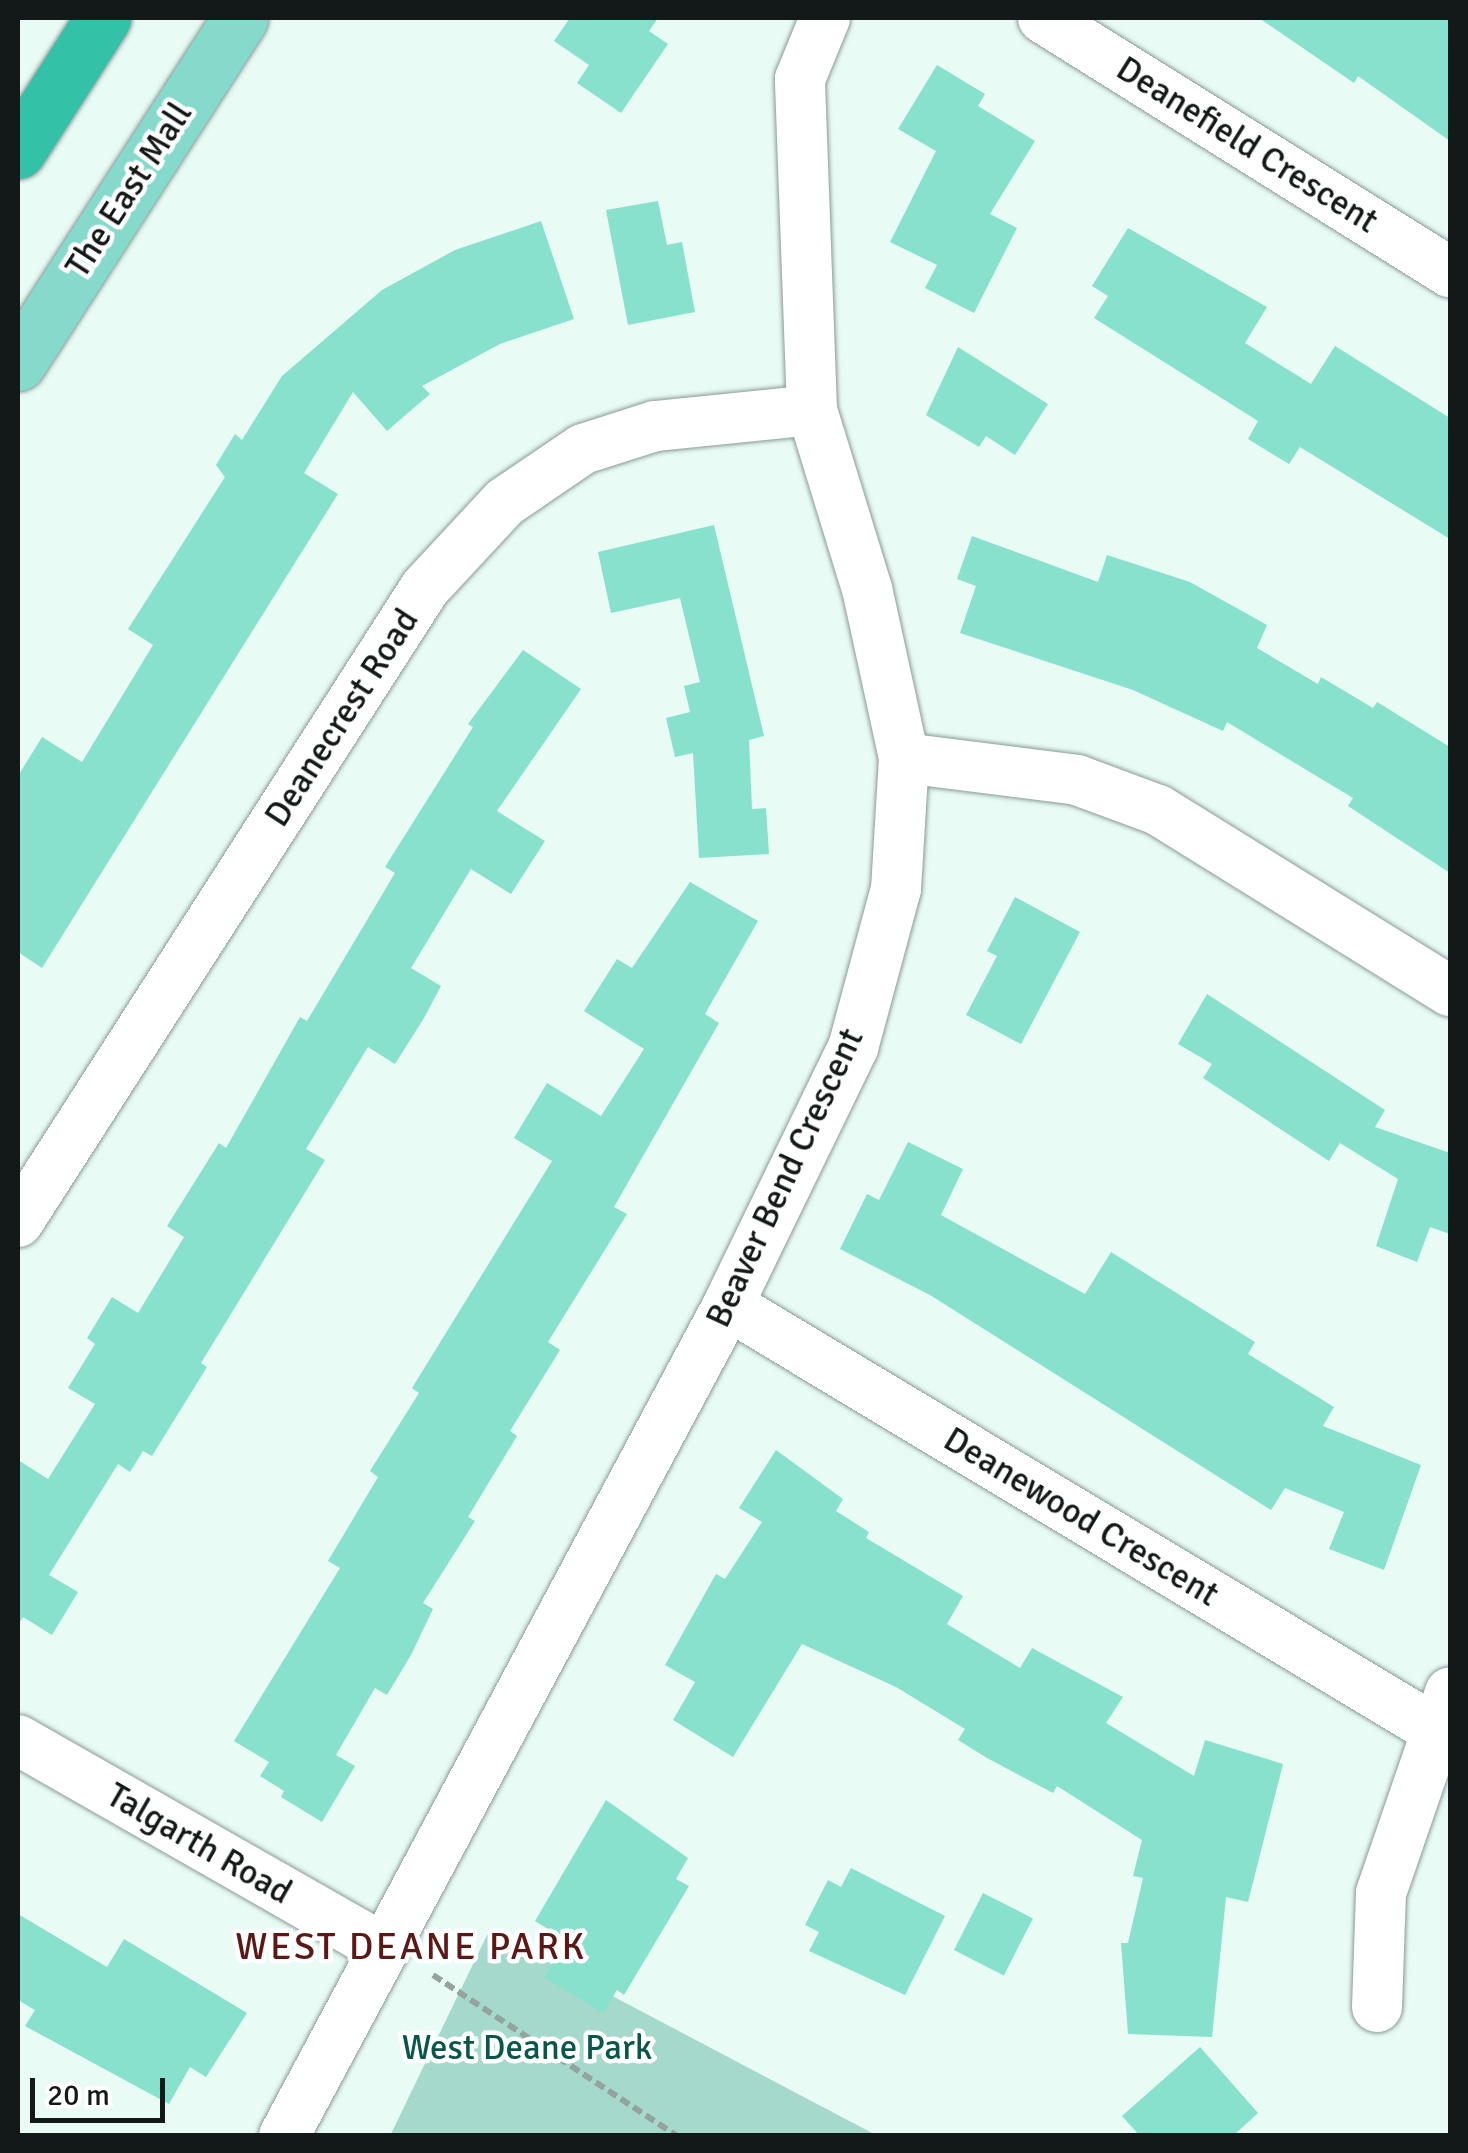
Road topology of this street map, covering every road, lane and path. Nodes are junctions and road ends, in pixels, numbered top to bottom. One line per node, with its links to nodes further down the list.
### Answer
1 (102, 18): 5 (highway)
2 (240, 18): 7 (main road, The East Mall)
3 (825, 18): 8 (street, Beaver Bend Crescent)
4 (1043, 18): 6 (street, Deanefield Crescent)
5 (18, 150)
6 (1450, 272)
7 (18, 363)
8 (812, 410): 9 (street, Beaver Bend Crescent); 11 (street, Deanecrest Road)
9 (904, 758): 10 (street); 12 (street, Beaver Bend Crescent)
10 (1450, 991)
11 (18, 1222)
12 (728, 1305): 13 (street, Deanewood Crescent); 15 (street, Beaver Bend Crescent)
13 (1442, 1711): 17 (street, Deanewood Crescent)
14 (18, 1740): 15 (street, Talgarth Road)
15 (381, 1947): 18 (street, Beaver Bend Crescent)
16 (433, 1975): 19 (path)
17 (1377, 2008)
18 (284, 2136)
19 (676, 2136)

